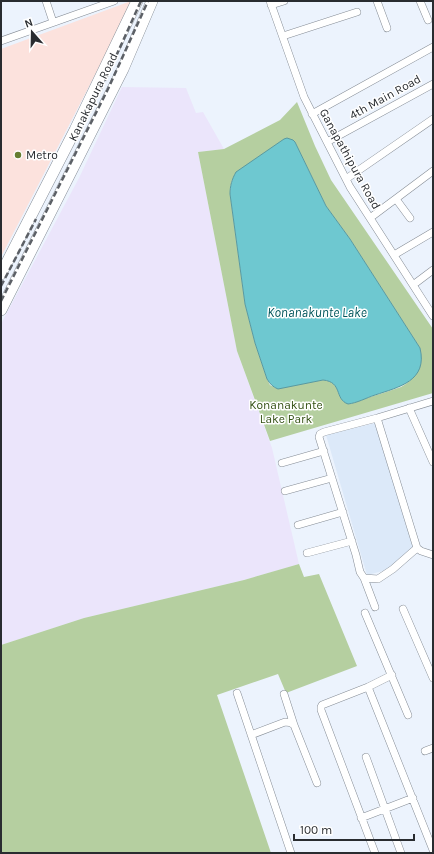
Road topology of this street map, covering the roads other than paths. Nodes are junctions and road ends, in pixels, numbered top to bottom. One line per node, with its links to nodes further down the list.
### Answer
1 (46, 1): 11 (street)
2 (114, 1): 11 (street)
3 (137, 1): 28 (highway, Kanakapura Road)
4 (152, 1): 31 (highway, Kanakapura Road)
5 (284, 1): 8 (street)
6 (377, 1): 12 (street)
7 (420, 1): 10 (street)
8 (271, 3): 13 (street, Ganapathipura Road)
9 (357, 12): 13 (street)
10 (428, 20)
11 (53, 22): 14 (street)
12 (388, 28)
13 (282, 36): 17 (street, Ganapathipura Road)
14 (1, 41)
15 (433, 47): 17 (street)
16 (433, 84): 19 (street, 4th Main Road)
17 (312, 114): 19 (street, Ganapathipura Road)
18 (432, 121): 21 (street)
19 (327, 142): 21 (street, Ganapathipura Road)
20 (433, 171): 22 (street)
21 (346, 179): 23 (street, Ganapathipura Road)
22 (396, 199): 23 (street); 24 (street)
23 (370, 218): 26 (street, Ganapathipura Road)
24 (410, 218)
25 (433, 232): 26 (street)
26 (394, 255): 29 (street, Ganapathipura Road)
27 (433, 270): 29 (street)
28 (1, 274)
29 (413, 285): 30 (street, Ganapathipura Road)
30 (431, 308): 32 (street, Ganapathipura Road)
31 (1, 310)
32 (433, 316)
33 (433, 400): 34 (street)
34 (409, 408): 35 (street); 37 (street)
35 (377, 418): 36 (street); 44 (street)
36 (324, 451): 38 (street); 39 (street)
37 (433, 462)
38 (282, 463)
39 (332, 478): 40 (street); 41 (street)
40 (285, 491)
41 (343, 512): 42 (street); 43 (street)
42 (298, 525)
43 (352, 541): 45 (street); 47 (street)
44 (417, 548): 46 (street); 47 (street)
45 (307, 553)
46 (433, 555)
47 (364, 578): 48 (street)
48 (375, 607)
49 (404, 609): 52 (street)
50 (365, 613): 51 (street)
51 (392, 675): 53 (street); 56 (street)
52 (433, 678)
53 (368, 688): 63 (street); 65 (street)
54 (237, 694): 58 (street)
55 (284, 694): 57 (street)
56 (408, 715)
57 (294, 725): 58 (street); 62 (street)
58 (251, 735): 67 (street)
59 (433, 748): 60 (street)
60 (425, 751)
61 (366, 757): 64 (street)
62 (317, 783)
63 (413, 798): 64 (street); 66 (street)
64 (385, 809): 65 (street); 69 (street)
65 (361, 818): 68 (street)
66 (433, 850)
67 (291, 853)
68 (375, 853)
69 (401, 853)

